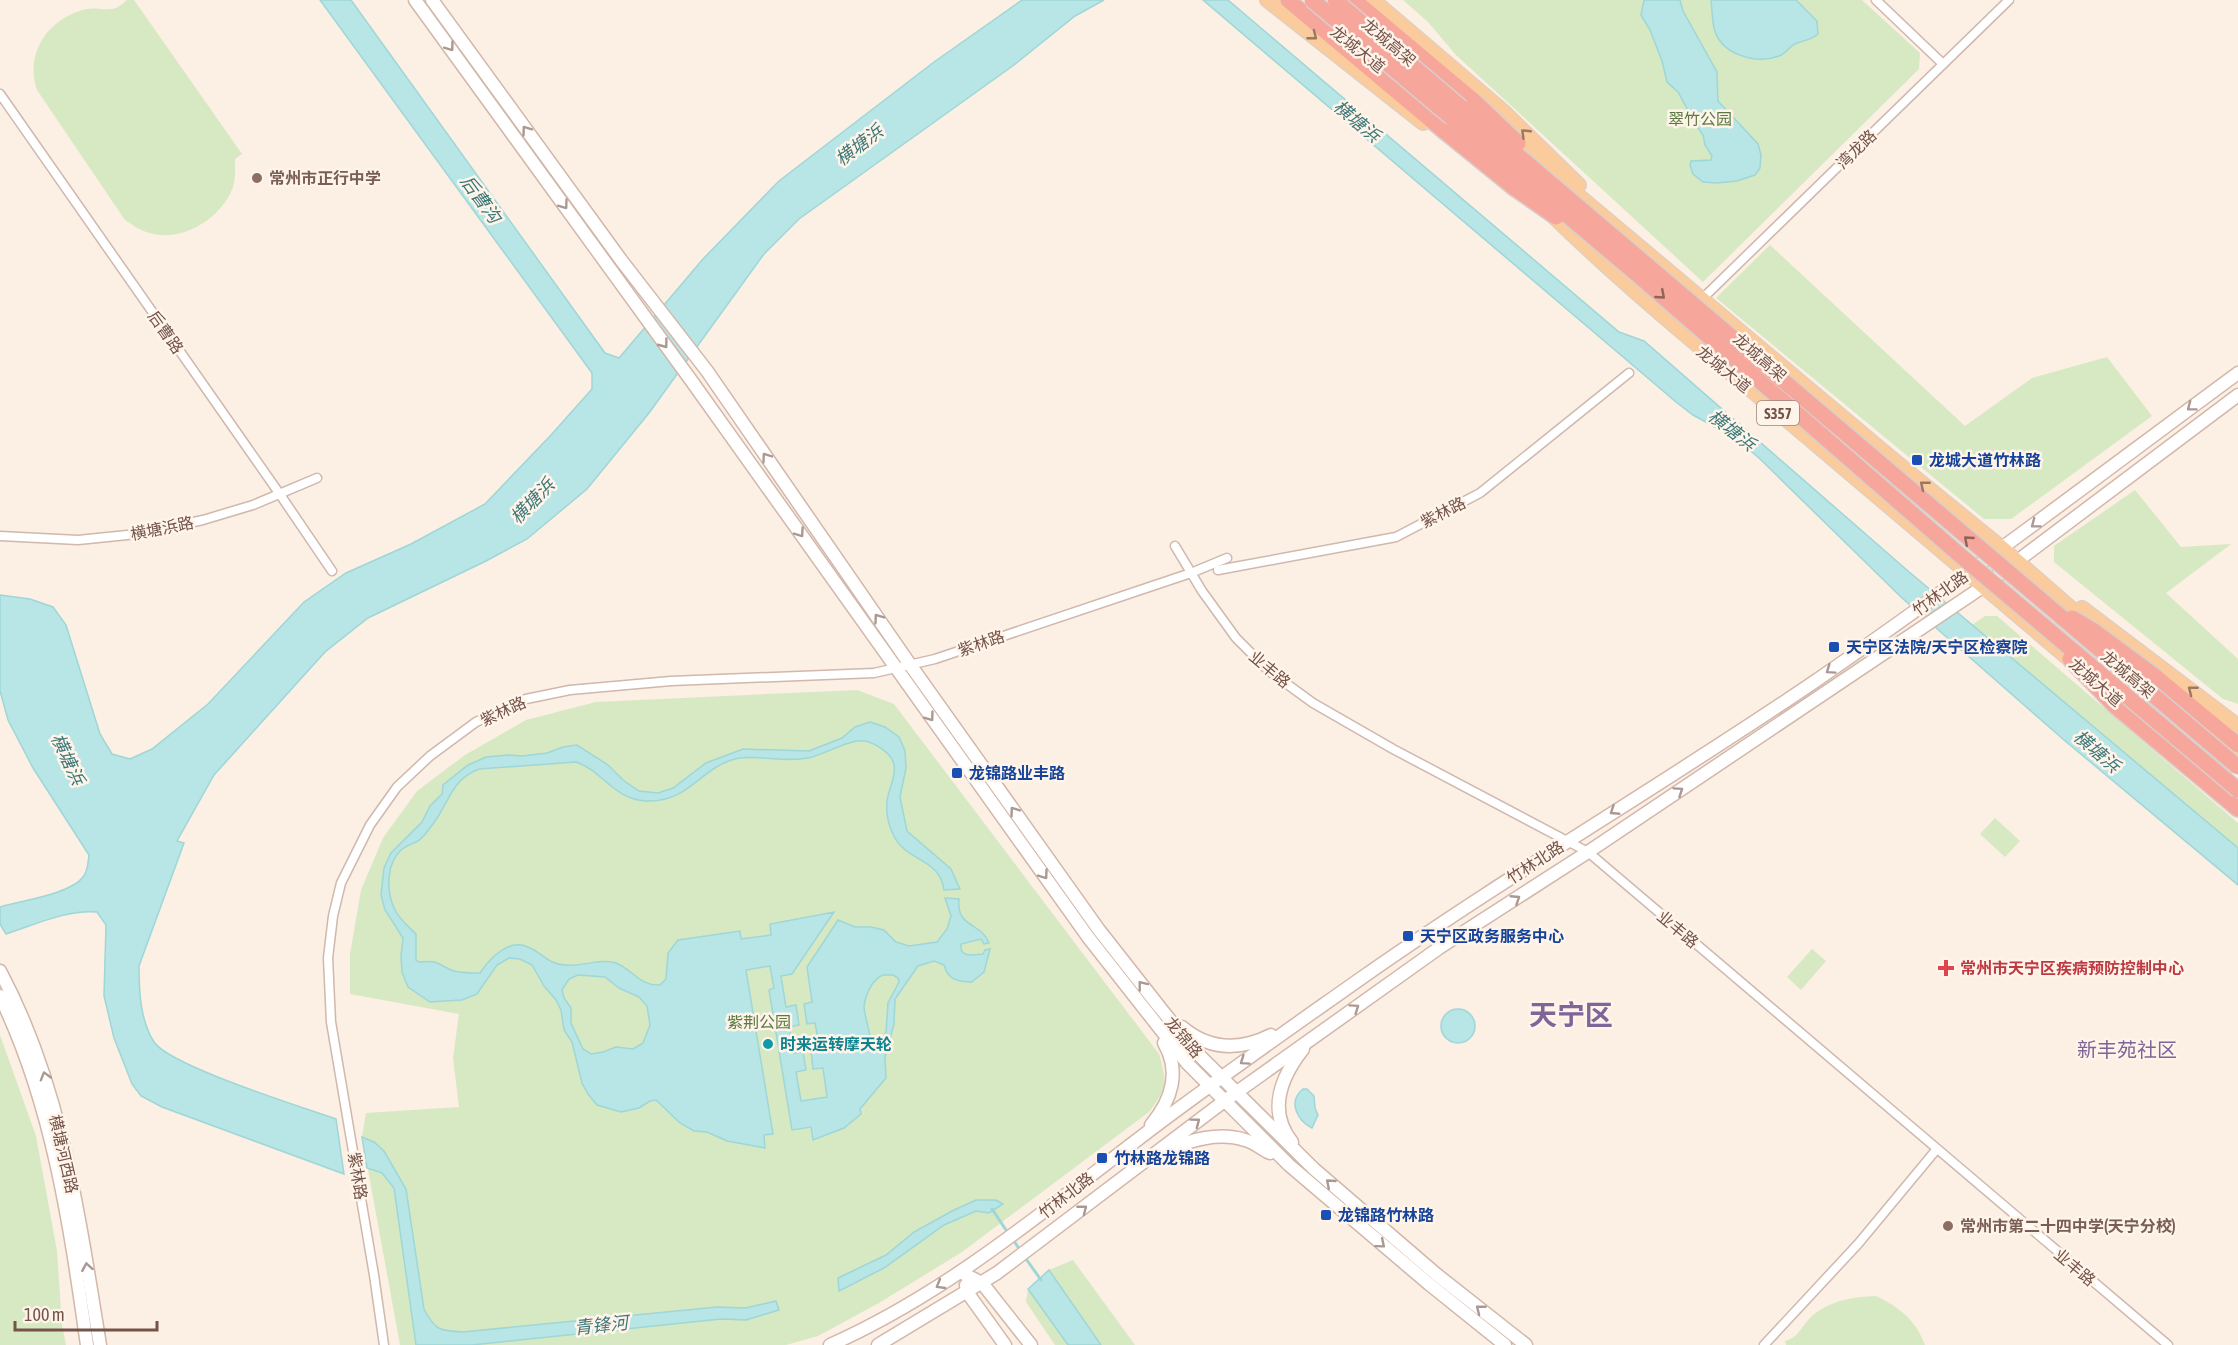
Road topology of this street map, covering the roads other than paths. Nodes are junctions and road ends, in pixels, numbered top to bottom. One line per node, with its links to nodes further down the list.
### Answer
1 (415, 0): 36 (main road, 龙锦路, one-way to 36)
2 (432, 0): 35 (main road, 龙锦路, one-way to 2)
3 (1267, 0): 15 (main road, one-way to 15)
4 (1288, 0): 16 (highway, bridge)
5 (1298, 0): 15 (main road, 龙城大道 / S357)
6 (1312, 0): 16 (highway, 龙城高架, bridge)
7 (1335, 0): 16 (highway, 龙城高架, bridge)
8 (1345, 0): 16 (main road, 龙城大道 / S357)
9 (1354, 0): 16 (highway, bridge)
10 (1373, 0): 16 (main road, one-way to 10)
11 (1876, 0): 13 (street)
12 (2009, 0): 13 (street, 湾龙路)
13 (1943, 64): 17 (street, 湾龙路)
14 (0, 94): 22 (street, 后曹路)
15 (1589, 252): 31 (main road, 龙城大道 / S357)
16 (1647, 266): 17 (main road, 龙城大道 / S357); 33 (highway, 龙城高架, one-way to 33, bridge); 34 (highway, 龙城高架, one-way to 16, bridge)
17 (1702, 299): 25 (main road, 龙城大道 / S357, one-way to 17)
18 (2238, 372): 25 (main road, 竹林北路, one-way to 25)
19 (1629, 373): 28 (street, 紫林路)
20 (2238, 394): 27 (main road, 竹林北路)
21 (317, 478): 22 (street, 横塘浜路)
22 (279, 493): 23 (street, 横塘浜路); 29 (street, 后曹路)
23 (0, 536)
24 (1175, 546): 30 (street, 业丰路)
25 (2002, 548): 27 (main road, 龙城大道 / S357); 31 (main road, 竹林北路)
26 (1227, 558): 30 (street, 紫林路)
27 (2016, 560): 32 (main road, 竹林北路); 37 (main road, one-way to 27); 39 (main road, 龙城大道 / S357)
28 (1218, 570)
29 (332, 571)
30 (1191, 573): 35 (street, 紫林路); 45 (street, 业丰路)
31 (1968, 573): 32 (main road, 龙城大道 / S357); 45 (main road, 竹林北路, one-way to 45)
32 (1984, 586): 42 (main road, 龙城大道 / S357); 44 (main road); 46 (main road, 竹林北路, one-way to 32)
33 (2005, 593): 41 (highway, 龙城高架, bridge); 43 (highway, bridge)
34 (2033, 594): 38 (highway, bridge); 40 (highway, 龙城高架, bridge)
35 (911, 666): 36 (street, 紫林路); 49 (main road, 龙锦路, one-way to 35)
36 (896, 669): 50 (main road, 龙锦路, one-way to 50); 68 (street, 紫林路)
37 (2238, 726)
38 (2238, 745)
39 (2238, 757)
40 (2238, 767)
41 (2238, 790)
42 (2238, 800)
43 (2238, 809)
44 (2238, 817)
45 (1568, 841): 46 (street, 业丰路); 51 (main road, 竹林北路)
46 (1588, 852): 52 (main road, 竹林北路, one-way to 46); 58 (street, 业丰路)
47 (0, 971): 67 (main road, 横塘河西路, one-way to 47)
48 (0, 996): 66 (main road, 横塘河西路)
49 (1161, 1010): 51 (main road); 53 (main road, 龙锦路)
50 (1148, 1013): 54 (main road, 龙锦路); 57 (main road)
51 (1304, 1018): 53 (main road, 竹林北路, one-way to 53)
52 (1317, 1035): 55 (main road, 竹林北路); 60 (main road)
53 (1221, 1077): 54 (main road, 竹林北路); 55 (main road, 龙锦路)
54 (1209, 1086): 56 (main road, 龙锦路); 57 (main road, 竹林北路)
55 (1237, 1092): 56 (main road, 竹林北路); 60 (main road, 龙锦路)
56 (1223, 1102): 59 (main road, 龙锦路); 61 (main road, 竹林北路, one-way to 56)
57 (1141, 1137): 62 (main road, 竹林北路)
58 (1936, 1150): 75 (street); 76 (street, 业丰路)
59 (1289, 1165): 61 (main road); 73 (main road, 龙锦路, one-way to 73)
60 (1314, 1169): 74 (main road, 龙锦路, one-way to 60)
61 (1133, 1170): 63 (main road, 竹林北路, one-way to 61)
62 (962, 1273): 63 (main road); 64 (main road); 69 (main road, 竹林北路, one-way to 69)
63 (982, 1283): 64 (main road, 竹林北路); 72 (main road)
64 (967, 1292): 65 (main road, 竹林北路); 71 (main road)
65 (889, 1341): 70 (main road, 竹林北路)
66 (87, 1345)
67 (100, 1345)
68 (384, 1345)
69 (830, 1345)
70 (878, 1345)
71 (1005, 1345)
72 (1031, 1345)
73 (1505, 1345)
74 (1526, 1345)
75 (1764, 1345)
76 (2168, 1345)

